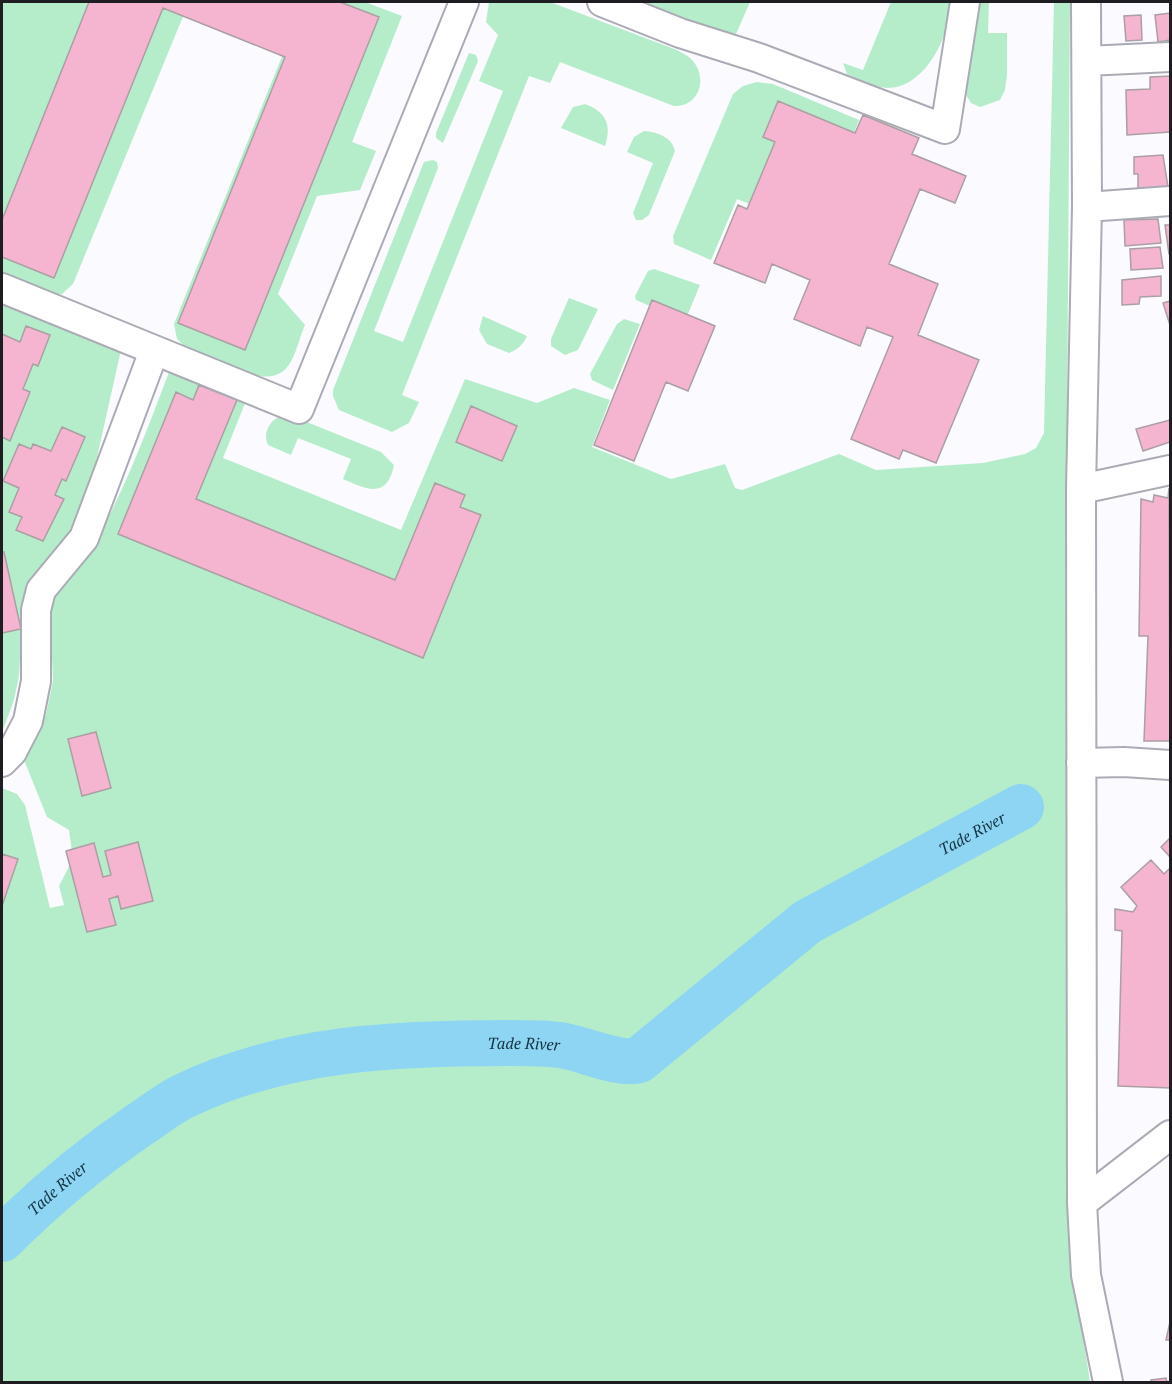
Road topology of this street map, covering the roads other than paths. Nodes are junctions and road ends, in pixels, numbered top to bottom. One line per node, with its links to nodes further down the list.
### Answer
1 (464, 2): 10 (street)
2 (602, 2): 3 (street)
3 (965, 2)
4 (1086, 2): 6 (street)
5 (1170, 57): 6 (street)
6 (1087, 61): 8 (street)
7 (1170, 201): 8 (street)
8 (1087, 207): 12 (street)
9 (2, 288): 10 (street)
10 (154, 351): 13 (street)
11 (1170, 470): 12 (street)
12 (1081, 489): 14 (street)
13 (2, 762)
14 (1081, 763): 15 (street); 17 (street)
15 (1170, 765)
16 (1170, 1136): 17 (street)
17 (1082, 1203): 18 (street)
18 (1108, 1383)

